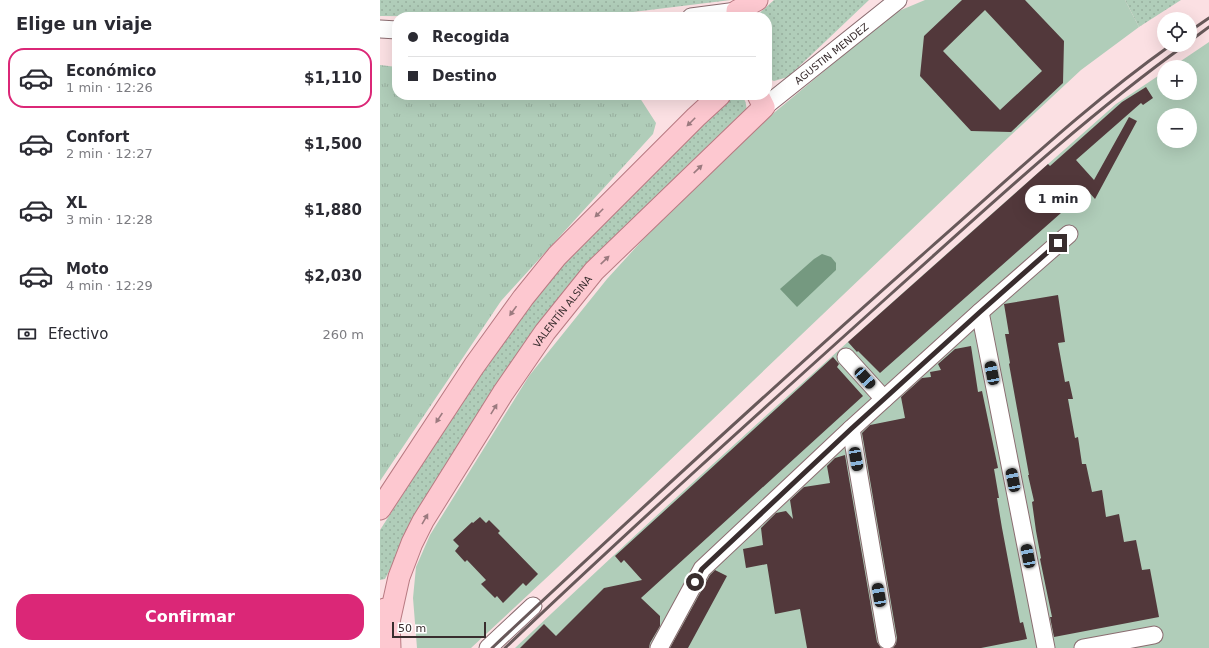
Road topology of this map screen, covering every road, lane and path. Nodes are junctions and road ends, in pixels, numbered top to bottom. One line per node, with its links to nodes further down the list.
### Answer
1 (757, 0): 3 (main road)
2 (898, 0): 6 (street, AGUSTIN MENDEZ)
3 (740, 12)
4 (380, 29): 5 (street)
5 (392, 30)
6 (772, 93)
7 (715, 100): 14 (main road, one-way to 14)
8 (761, 101): 15 (main road, VALENTÍN ALSINA, one-way to 8)
9 (1069, 234): 10 (street)
10 (980, 312): 12 (street); 25 (street)
11 (846, 358): 12 (street)
12 (884, 399): 13 (street)
13 (851, 429): 21 (street); 24 (street)
14 (380, 508)
15 (399, 577): 16 (main road); 19 (main road, VALENTÍN ALSINA)
16 (380, 588)
17 (380, 600): 19 (main road)
18 (533, 606): 23 (street)
19 (389, 622): 22 (main road)
20 (1154, 635): 26 (street)
21 (887, 640)
22 (390, 648)
23 (488, 648)
24 (659, 648)
25 (1046, 648)
26 (1083, 648)

